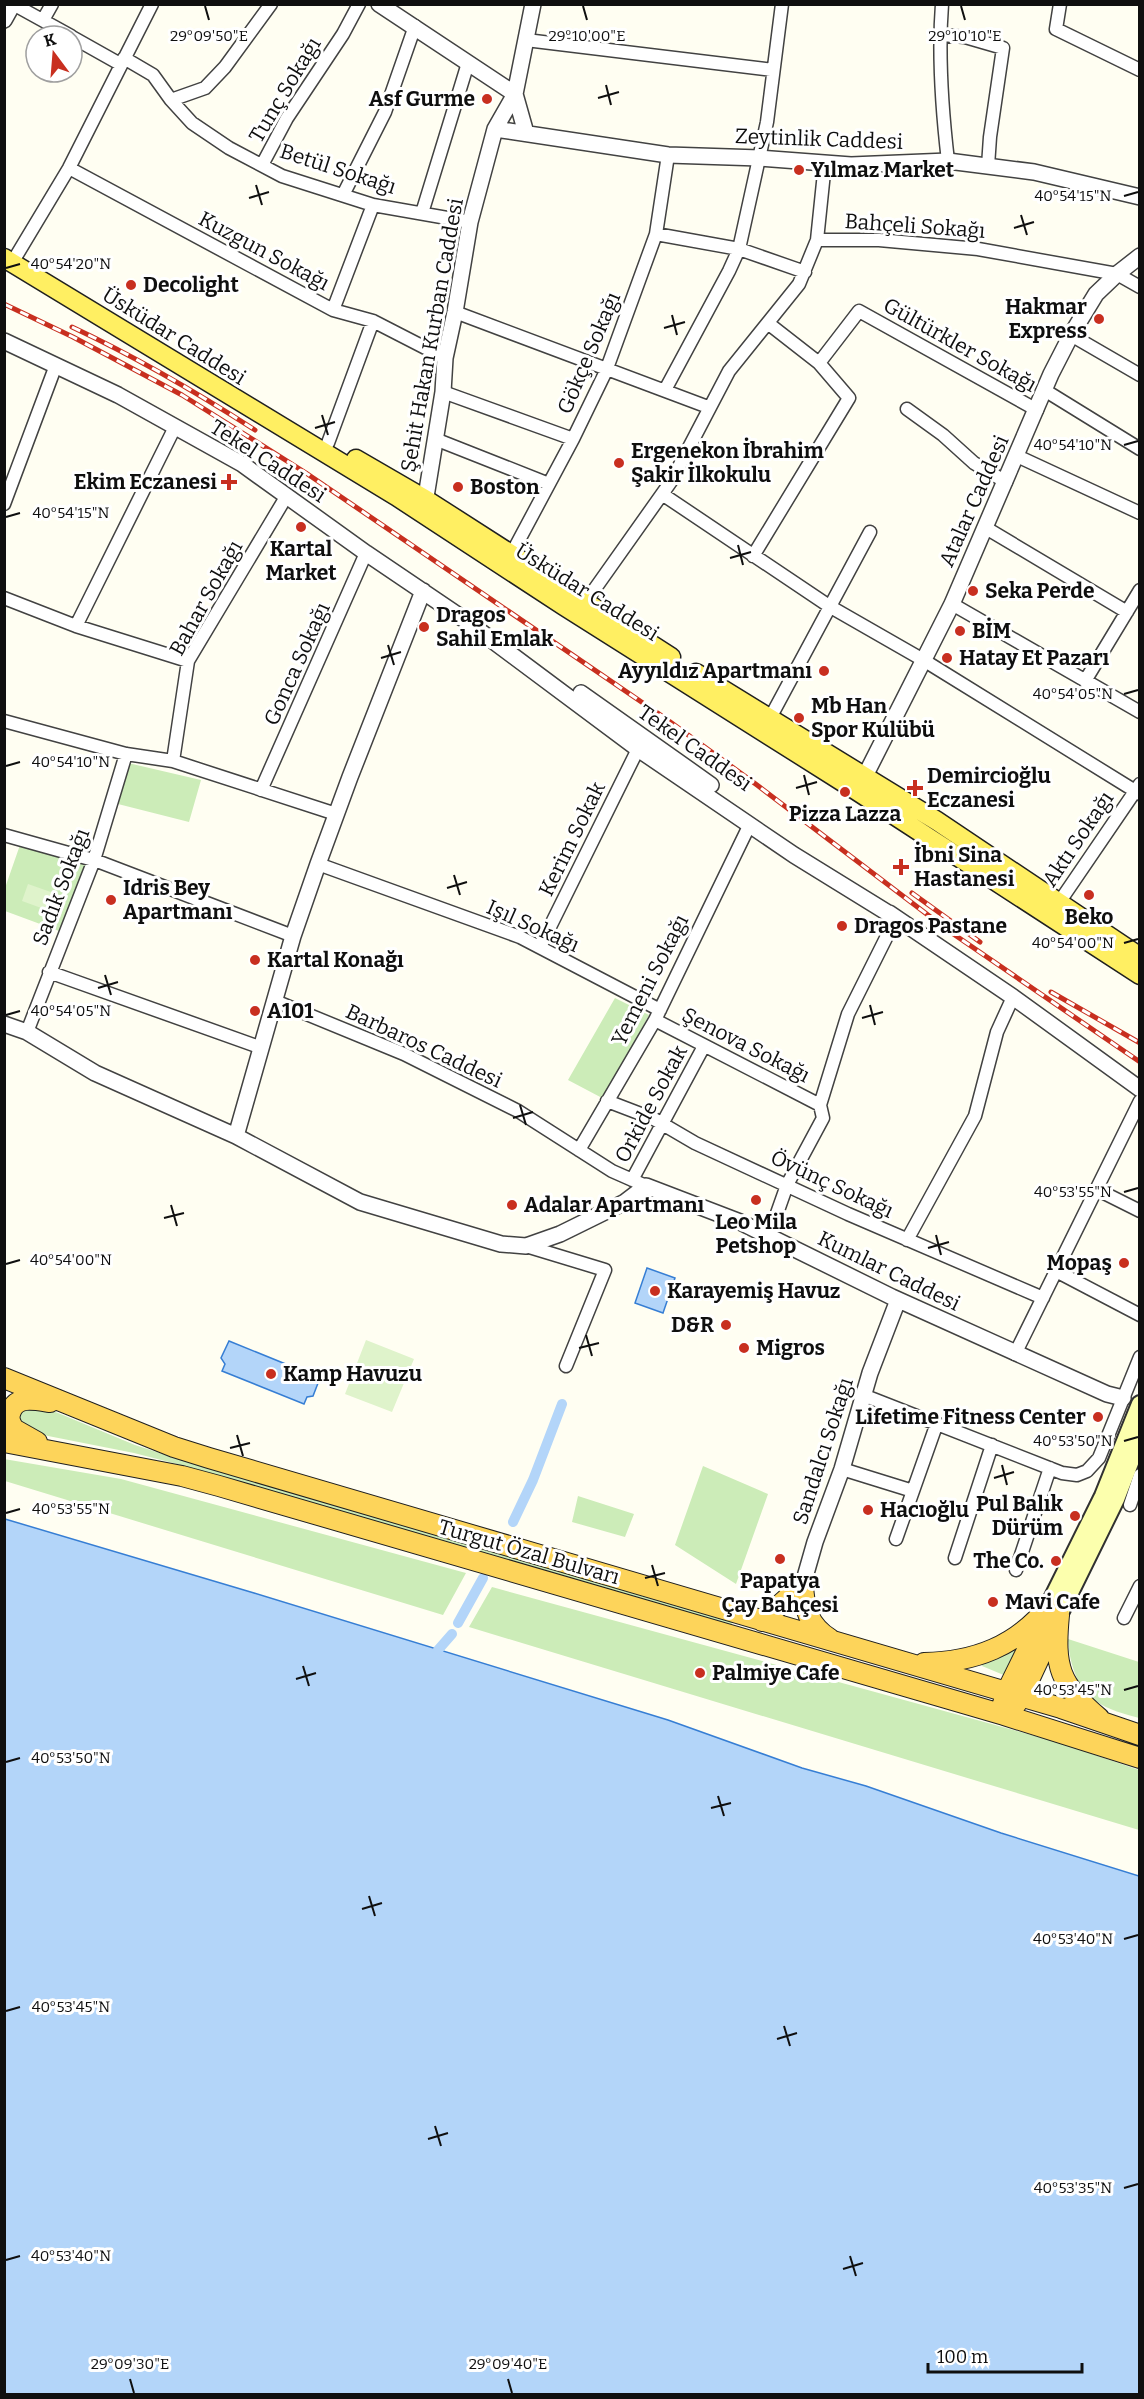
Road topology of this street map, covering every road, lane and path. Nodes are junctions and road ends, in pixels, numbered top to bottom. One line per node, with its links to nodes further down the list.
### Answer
1 (13, 4): 11 (street); 12 (street, Betül Sokağı)
2 (52, 4): 12 (street)
3 (152, 4): 18 (street)
4 (271, 4): 23 (street)
5 (359, 4): 30 (street, Tunç Sokağı)
6 (379, 4): 14 (street)
7 (533, 4): 16 (street)
8 (782, 4): 20 (street)
9 (942, 4): 15 (street)
10 (1060, 4): 21 (street)
11 (4, 20)
12 (44, 20): 13 (street, Betül Sokağı)
13 (51, 24)
14 (415, 26): 19 (street); 33 (street)
15 (942, 36): 28 (street); 31 (street)
16 (526, 40): 20 (street); 22 (street)
17 (84, 42): 18 (street, Betül Sokağı)
18 (122, 61): 23 (street, Betül Sokağı); 32 (street)
19 (468, 63): 22 (street); 36 (street)
20 (773, 70): 27 (street)
21 (1140, 70)
22 (515, 94): 24 (street, Şehit Hakan Kurban Caddesi); 25 (street)
23 (171, 100): 30 (street, Betül Sokağı)
24 (495, 129): 25 (street, Zeytinlik Caddesi); 37 (street, Şehit Hakan Kurban Caddesi)
25 (526, 133): 26 (street, Zeytinlik Caddesi)
26 (668, 155): 27 (street, Zeytinlik Caddesi); 38 (street, Gökçe Sokağı)
27 (760, 158): 29 (street, Zeytinlik Caddesi); 40 (street)
28 (948, 161): 29 (street, Zeytinlik Caddesi); 31 (street, Zeytinlik Caddesi)
29 (825, 163): 39 (street)
30 (262, 165): 33 (street, Betül Sokağı)
31 (988, 166): 34 (street, Zeytinlik Caddesi)
32 (69, 168): 41 (street); 46 (street, Kuzgun Sokağı)
33 (343, 195): 35 (street, Betül Sokağı)
34 (1140, 197)
35 (373, 205): 36 (street, Betül Sokağı); 46 (street)
36 (422, 213): 37 (street, Betül Sokağı)
37 (470, 222): 47 (street, Şehit Hakan Kurban Caddesi)
38 (656, 234): 40 (street); 55 (street, Gökçe Sokağı)
39 (817, 240): 43 (street); 44 (street, Bahçeli Sokağı)
40 (739, 249): 43 (street); 57 (street)
41 (10, 254): 66 (main road, Üsküdar Caddesi); 74 (main road, Üsküdar Caddesi)
42 (1140, 256): 44 (street, Atalar Caddesi)
43 (805, 272): 49 (street)
44 (1117, 274): 45 (street, Bahçeli Sokağı); 50 (street, Atalar Caddesi)
45 (1140, 286)
46 (333, 310): 48 (street, Kuzgun Sokağı)
47 (456, 312): 52 (street, Şehit Hakan Kurban Caddesi); 55 (street)
48 (373, 321): 52 (street, Kuzgun Sokağı); 66 (street)
49 (769, 324): 53 (street); 60 (street)
50 (1071, 335): 56 (street); 58 (street, Atalar Caddesi)
51 (4, 341): 54 (street, Tekel Caddesi)
52 (445, 358): 59 (street, Şehit Hakan Kurban Caddesi)
53 (819, 363): 62 (street, Gültürkler Sokağı); 80 (street)
54 (56, 365): 63 (street, Tekel Caddesi); 73 (street)
55 (607, 368): 57 (street); 65 (street, Gökçe Sokağı)
56 (1140, 375)
57 (665, 390): 60 (street)
58 (1046, 391): 62 (street, Atalar Caddesi); 67 (street)
59 (443, 392): 64 (street, Şehit Hakan Kurban Caddesi); 65 (street)
60 (708, 407): 71 (street)
61 (907, 409): 69 (street)
62 (1037, 410): 68 (street, Atalar Caddesi)
63 (175, 427): 72 (street, Tekel Caddesi); 89 (street)
64 (435, 439): 70 (street); 74 (street, Şehit Hakan Kurban Caddesi)
65 (573, 439): 70 (street, Gökçe Sokağı)
66 (328, 443): 74 (main road, Üsküdar Caddesi)
67 (1140, 448)
68 (1017, 456): 69 (street, Atalar Caddesi); 75 (street)
69 (1006, 482): 76 (street, Atalar Caddesi)
70 (549, 484): 79 (street, Gökçe Sokağı)
71 (662, 494): 80 (street); 86 (street)
72 (286, 497): 78 (street, Tekel Caddesi); 90 (street, Bahar Sokağı)
73 (4, 504)
74 (424, 506): 79 (main road, Üsküdar Caddesi); 86 (main road, Üsküdar Caddesi)
75 (1140, 513)
76 (986, 528): 84 (street, Atalar Caddesi); 87 (street)
77 (870, 532): 85 (street)
78 (366, 553): 81 (street, Tekel Caddesi); 100 (street, Gonca Sokağı)
79 (511, 555): 86 (main road, Üsküdar Caddesi)
80 (753, 556): 85 (street)
81 (423, 591): 88 (street, Tekel Caddesi); 102 (street)
82 (1139, 593): 87 (street)
83 (4, 598): 89 (street)
84 (952, 604): 91 (street, Atalar Caddesi); 92 (street)
85 (829, 606): 91 (street); 94 (street)
86 (581, 608): 94 (main road, Üsküdar Caddesi); 99 (main road, Üsküdar Caddesi)
87 (1127, 612): 92 (street)
88 (465, 620): 96 (street, Tekel Caddesi); 108 (street, Tekel Caddesi)
89 (76, 626): 90 (street)
90 (188, 661): 98 (street, Bahar Sokağı)
91 (925, 661): 99 (street, Atalar Caddesi); 101 (street)
92 (1085, 681): 93 (street)
93 (1140, 712)
94 (769, 720): 99 (main road, Üsküdar Caddesi)
95 (4, 721): 97 (street)
96 (638, 749): 103 (street, Tekel Caddesi); 110 (street, Kerim Sokak)
97 (126, 754): 98 (street); 105 (street, Sadık Sokağı)
98 (173, 761): 100 (street)
99 (861, 784): 107 (main road, Üsküdar Caddesi)
100 (261, 790): 102 (street)
101 (1138, 790): 107 (street, Aktı Sokağı)
102 (336, 814): 106 (street)
103 (750, 824): 108 (street, Tekel Caddesi); 116 (street, Yemeni Sokağı)
104 (4, 835): 105 (street)
105 (94, 860): 109 (street); 112 (street, Sadık Sokağı)
106 (318, 864): 109 (street); 110 (street, Işıl Sokağı)
107 (1054, 909): 111 (main road, Üsküdar Caddesi); 113 (main road, Üsküdar Caddesi)
108 (896, 918): 114 (street, Tekel Caddesi); 124 (street)
109 (293, 936): 115 (street)
110 (540, 947): 116 (street, Işıl Sokağı)
111 (1140, 957)
112 (49, 972): 118 (street, Sadık Sokağı); 120 (street)
113 (1140, 975)
114 (1012, 998): 121 (street, Tekel Caddesi); 133 (street)
115 (274, 1001): 120 (street); 127 (street, Barbaros Caddesi)
116 (657, 1015): 119 (street, Şenova Sokağı); 122 (street, Yemeni Sokağı)
117 (4, 1024): 118 (street)
118 (27, 1032): 126 (street)
119 (704, 1046): 124 (street, Şenova Sokağı); 125 (street, Orkide Sokak)
120 (262, 1048): 126 (street)
121 (1140, 1089)
122 (607, 1101): 125 (street, Övünç Sokağı); 127 (street, Yemeni Sokağı)
123 (1140, 1101): 130 (street)
124 (820, 1105): 128 (street)
125 (662, 1124): 128 (street, Övünç Sokağı); 129 (street, Orkide Sokak)
126 (236, 1136): 134 (street)
127 (579, 1150): 129 (street, Barbaros Caddesi)
128 (787, 1185): 132 (street); 133 (street, Övünç Sokağı)
129 (638, 1186): 132 (street, Kumlar Caddesi); 134 (street)
130 (1096, 1190): 131 (street); 135 (street)
131 (1140, 1211)
132 (769, 1236): 137 (street, Kumlar Caddesi)
133 (907, 1240): 136 (street, Övünç Sokağı)
134 (526, 1246): 141 (street)
135 (1056, 1271): 136 (street); 138 (street)
136 (1042, 1298): 139 (street)
137 (898, 1300): 139 (street, Kumlar Caddesi); 143 (street, Sandalcı Sokağı)
138 (1140, 1315)
139 (1015, 1354): 144 (street, Kumlar Caddesi)
140 (1140, 1356): 144 (street)
141 (566, 1366)
142 (4, 1378): 146 (highway, Turgut Özal Bulvarı)
143 (863, 1395): 147 (street); 153 (street, Sandalcı Sokağı)
144 (1122, 1398): 152 (street)
145 (1139, 1404): 162 (main road)
146 (73, 1405): 151 (highway); 164 (highway, Turgut Özal Bulvarı)
147 (937, 1424): 150 (street); 155 (street)
148 (1140, 1437): 156 (main road)
149 (4, 1442): 151 (highway, Turgut Özal Bulvarı)
150 (992, 1445): 152 (street); 158 (street)
151 (63, 1455): 168 (highway, Turgut Özal Bulvarı)
152 (1050, 1468): 159 (street)
153 (842, 1469): 155 (street); 160 (street, Sandalcı Sokağı)
154 (1140, 1475): 156 (street)
155 (913, 1491): 157 (street)
156 (1129, 1504): 162 (main road)
157 (896, 1539)
158 (955, 1558)
159 (1016, 1570)
160 (803, 1584): 164 (highway); 165 (highway)
161 (1140, 1586): 163 (street)
162 (1054, 1611): 166 (highway); 167 (highway); 169 (highway)
163 (1124, 1618)
164 (762, 1621): 165 (highway, Turgut Özal Bulvarı)
165 (835, 1642): 166 (highway, Turgut Özal Bulvarı)
166 (909, 1664): 167 (highway, Turgut Özal Bulvarı)
167 (1013, 1695): 168 (highway); 169 (highway, Turgut Özal Bulvarı)
168 (1004, 1715): 171 (highway, Turgut Özal Bulvarı)
169 (1105, 1723): 170 (highway, Turgut Özal Bulvarı)
170 (1139, 1734)
171 (1140, 1758)

